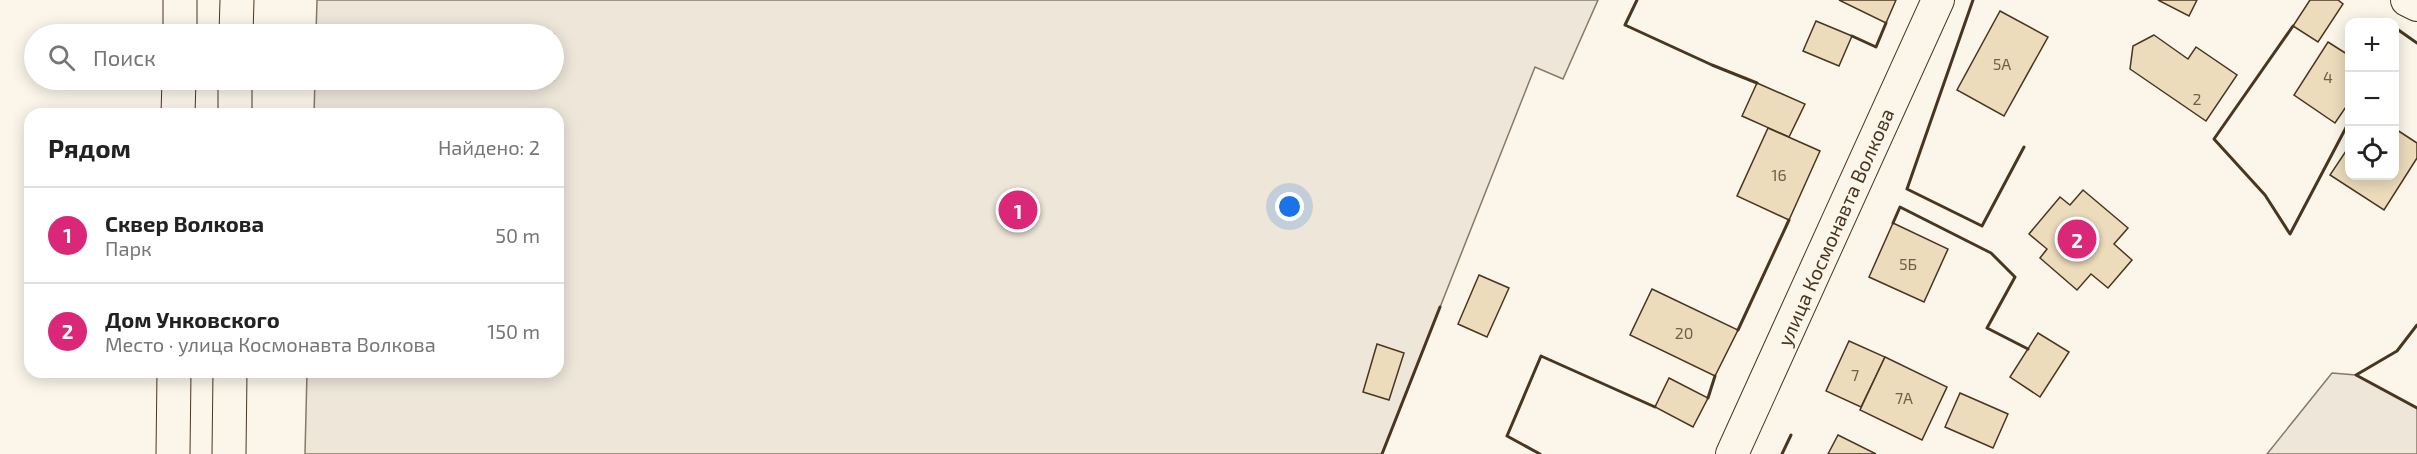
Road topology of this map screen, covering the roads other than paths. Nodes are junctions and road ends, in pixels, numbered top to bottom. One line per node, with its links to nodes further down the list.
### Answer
1 (180, 0): 6 (main road)
2 (237, 0): 7 (main road)
3 (1938, 0): 16 (street, улица Космонавта Волкова)
4 (2407, 0): 5 (street)
5 (2417, 5)
6 (180, 24)
7 (236, 24)
8 (179, 90): 10 (main road)
9 (235, 90): 11 (main road)
10 (178, 108)
11 (235, 108)
12 (174, 378): 14 (main road)
13 (230, 378): 15 (main road)
14 (172, 454)
15 (229, 454)
16 (1732, 454)

